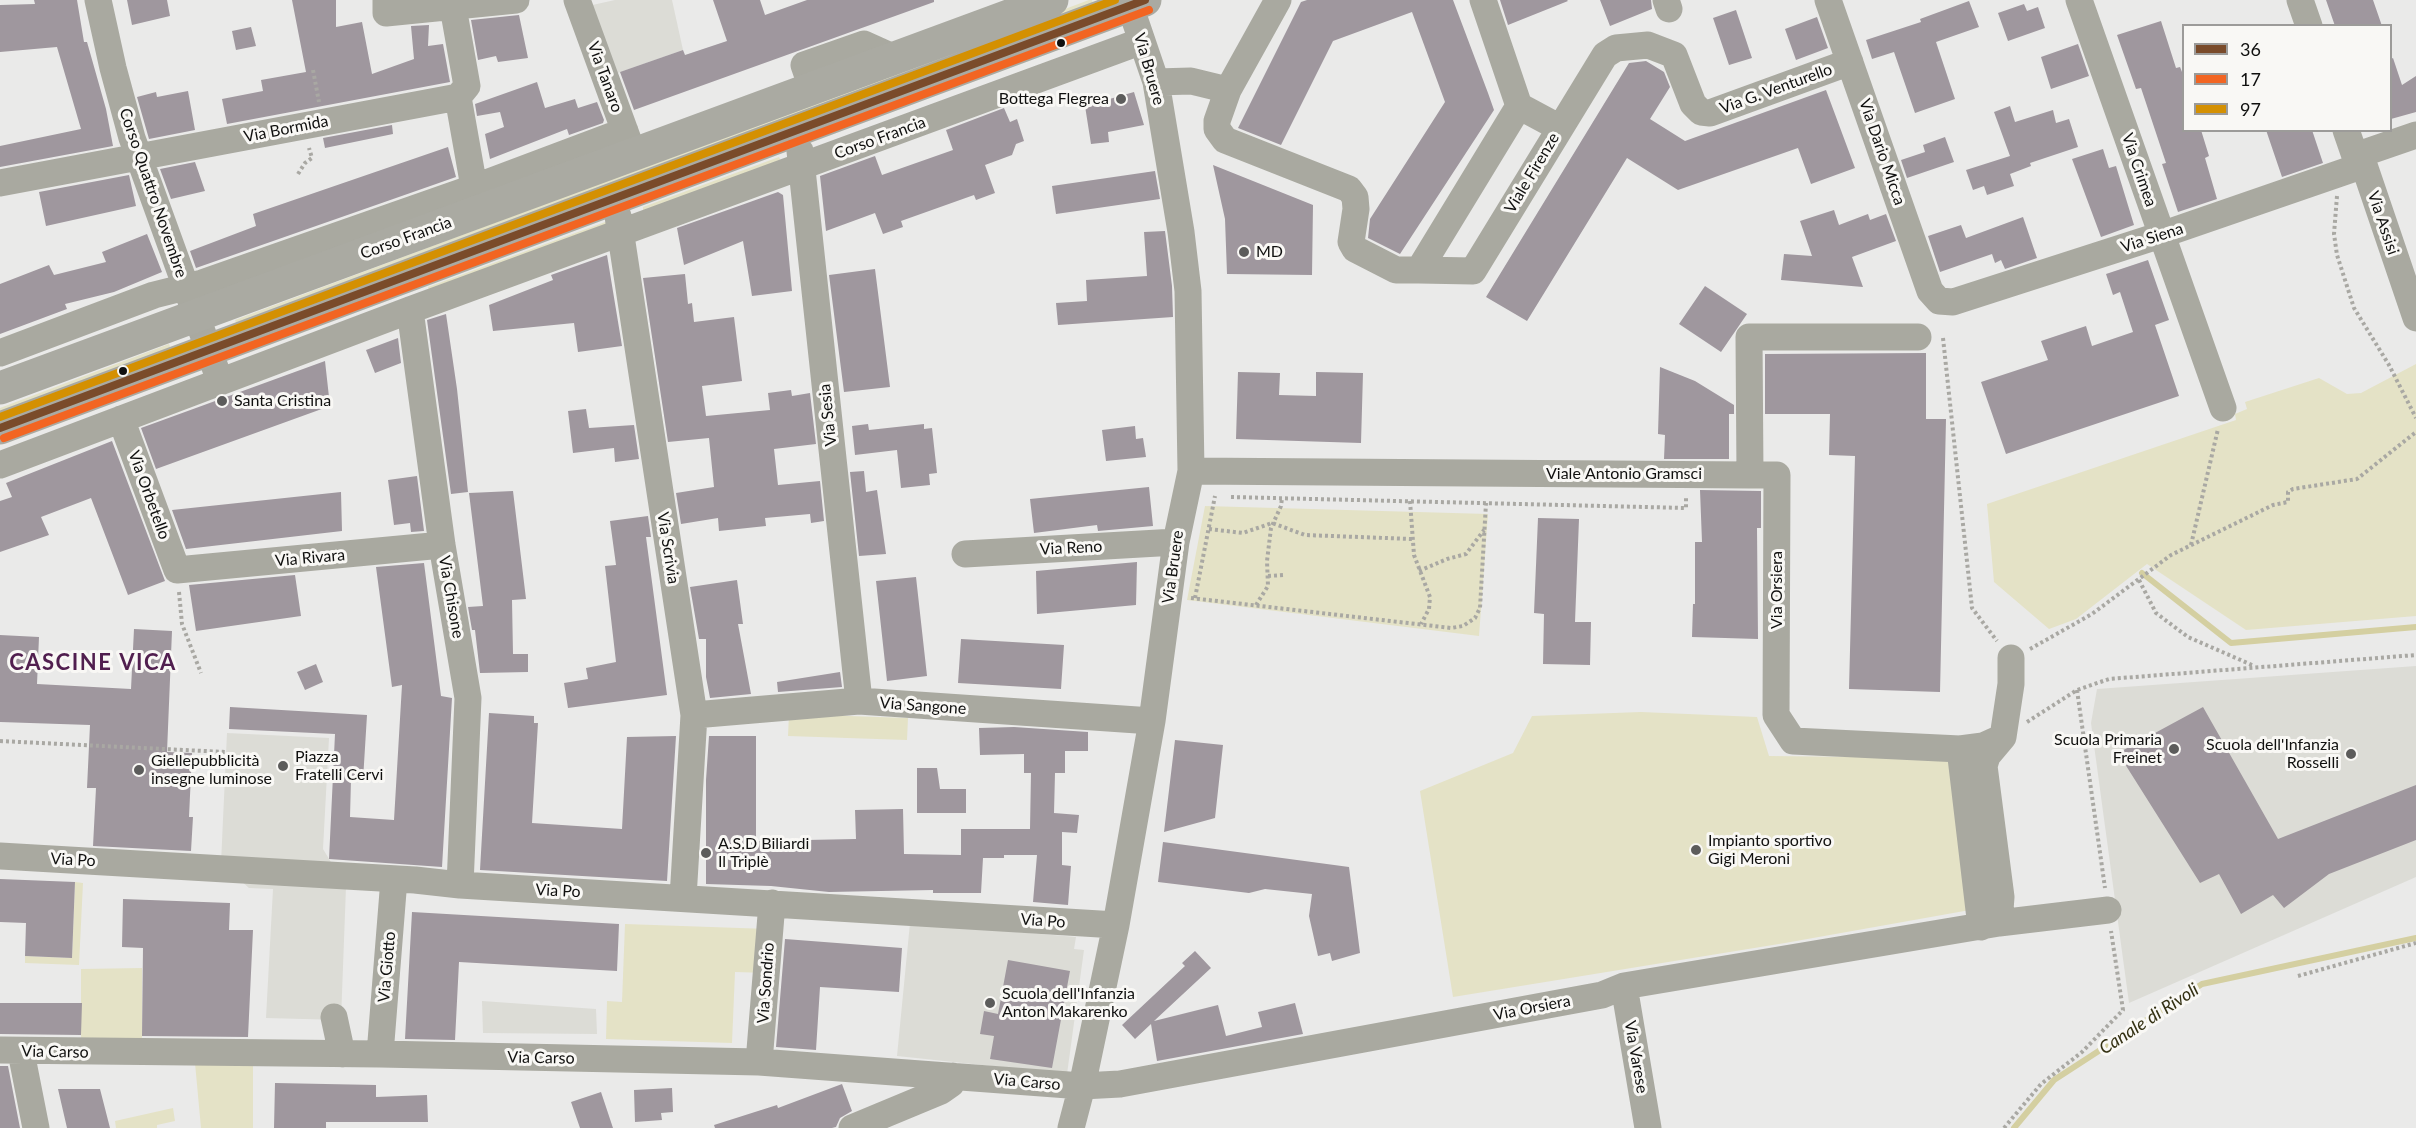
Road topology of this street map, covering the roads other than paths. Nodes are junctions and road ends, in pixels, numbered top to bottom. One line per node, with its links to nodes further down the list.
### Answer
1 (98, 0): 26 (street, Corso Quattro Novembre)
2 (516, 0): 12 (street)
3 (577, 0): 25 (street, Via Tanaro)
4 (1052, 0): 25 (main road, Corso Francia)
5 (1278, 0): 18 (street)
6 (1483, 0): 20 (street)
7 (1828, 0): 16 (street, Via Dario Micca)
8 (2079, 0): 33 (street, Via Crimea)
9 (2300, 0): 13 (street)
10 (1134, 2): 14 (street, Via Bruere); 22 (main road)
11 (386, 6): 12 (street)
12 (453, 7): 19 (street)
13 (2308, 24)
14 (1142, 41): 17 (street, Via Bruere); 28 (street, Corso Francia)
15 (1633, 45): 16 (street, Via G. Venturello); 21 (street, Viale Firenze)
16 (1850, 62): 36 (street, Via Dario Micca)
17 (1156, 82): 18 (street); 50 (street, Via Bruere)
18 (1228, 90): 34 (street, Viale Firenze)
19 (458, 97): 26 (street, Via Bormida); 31 (street)
20 (1519, 106): 21 (street); 34 (street)
21 (1560, 128): 34 (street, Viale Firenze)
22 (799, 129): 28 (street, Via Sesia); 30 (main road)
23 (2346, 132): 27 (street, Via Assisi)
24 (2416, 135): 27 (street, Via Siena)
25 (629, 143): 31 (main road, Corso Francia)
26 (139, 157): 29 (street, Via Bormida); 37 (street, Corso Quattro Novembre)
27 (2352, 165): 33 (street, Via Siena); 39 (street, Via Assisi)
28 (801, 167): 32 (street, Corso Francia); 56 (street, Via Sesia)
29 (0, 183)
30 (615, 199): 32 (street, Via Scrivia); 35 (main road)
31 (477, 200): 37 (main road, Corso Francia)
32 (619, 233): 38 (street, Corso Francia); 57 (street, Via Scrivia)
33 (2161, 235): 36 (street, Via Siena); 45 (street, Via Crimea)
34 (1419, 270)
35 (406, 277): 38 (street); 41 (main road)
36 (1939, 301)
37 (191, 302): 41 (street, Corso Quattro Novembre); 42 (street, Corso Francia); 44 (main road, Corso Francia)
38 (413, 309): 43 (street, Corso Francia); 52 (street, Via Chisone)
39 (2416, 318)
40 (1918, 337): 49 (street)
41 (209, 350): 43 (street, Corso Quattro Novembre); 47 (main road)
42 (0, 353)
43 (220, 382): 46 (street, Corso Francia)
44 (0, 388)
45 (2223, 408)
46 (121, 419): 48 (street, Corso Francia); 54 (street, Via Orbetello)
47 (0, 428)
48 (0, 465)
49 (1750, 475): 50 (street, Viale Antonio Gramsci); 60 (street, Via Orsiera)
50 (1188, 483): 51 (street, Via Bruere)
51 (1176, 542): 53 (street, Via Reno); 58 (street, Via Bruere)
52 (442, 546): 54 (street, Via Rivara); 63 (street, Via Chisone)
53 (965, 554)
54 (177, 570)
55 (2012, 658): 59 (street)
56 (859, 701): 57 (street, Via Sangone); 58 (street, Via Sangone)
57 (694, 715): 64 (street, Via Scrivia)
58 (1152, 721): 68 (street, Via Bruere)
59 (2004, 737): 60 (street, Via Orsiera); 67 (street)
60 (1960, 748): 67 (street)
61 (0, 856): 62 (street, Via Po)
62 (394, 879): 63 (street, Via Po); 73 (street, Via Giotto)
63 (460, 885): 64 (street, Via Po)
64 (683, 898): 65 (street, Via Po)
65 (772, 903): 68 (street, Via Po); 74 (street, Via Sondrio)
66 (2108, 910): 67 (street, Via Orsiera)
67 (1990, 925): 69 (street, Via Orsiera)
68 (1116, 926): 76 (street, Via Bruere)
69 (1624, 986): 76 (street, Via Orsiera); 80 (street, Via Varese)
70 (334, 1017): 72 (street)
71 (11, 1051): 72 (street, Via Carso); 77 (street)
72 (342, 1054): 73 (street, Via Carso)
73 (380, 1054): 74 (street, Via Carso)
74 (759, 1062): 75 (street, Via Carso)
75 (953, 1076): 76 (street, Via Carso); 78 (street)
76 (1082, 1086): 79 (street, Via Bruere)
77 (36, 1128)
78 (852, 1128)
79 (1071, 1128)
80 (1648, 1128)

